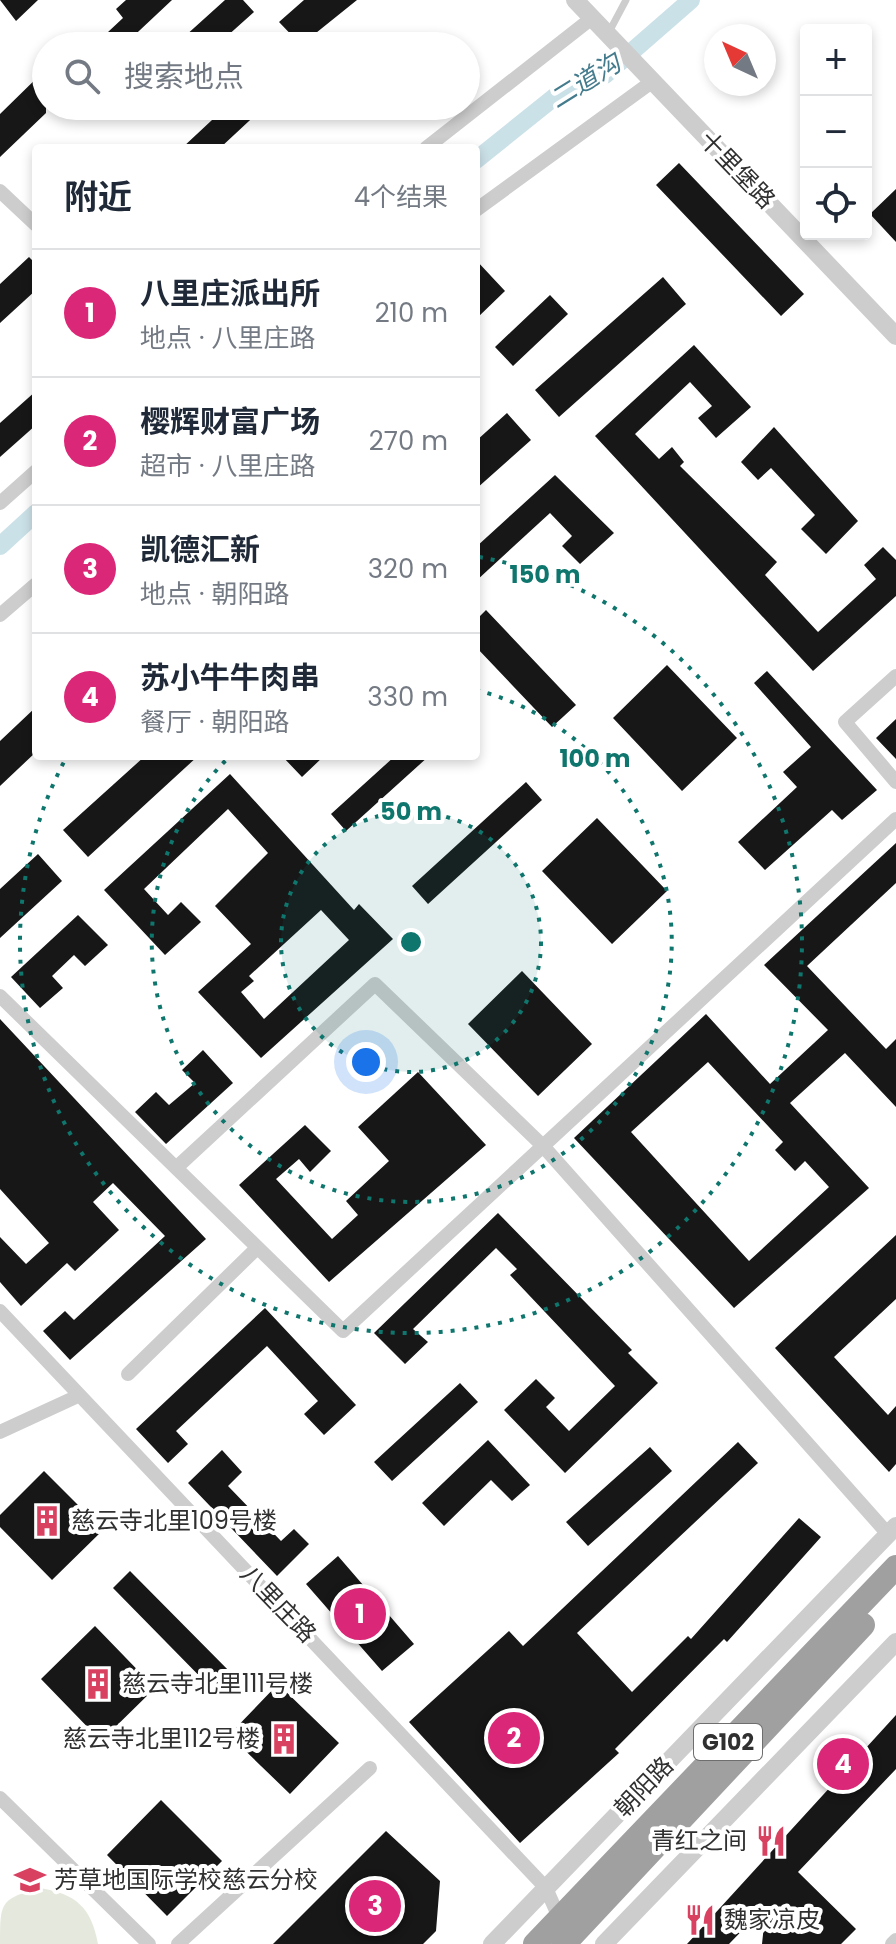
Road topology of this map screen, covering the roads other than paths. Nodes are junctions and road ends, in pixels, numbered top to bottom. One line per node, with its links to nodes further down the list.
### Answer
1 (575, 0): 3 (street)
2 (626, 0): 4 (lane)
3 (592, 18): 4 (street); 6 (street)
4 (615, 41): 5 (street, 十里堡路)
5 (649, 77): 10 (street); 12 (street, 十里堡路)
6 (480, 106)
7 (462, 120): 8 (street)
8 (431, 144)
9 (0, 191): 11 (street)
10 (480, 207)
11 (32, 221)
12 (896, 336)
13 (32, 475): 14 (street)
14 (0, 503)
15 (32, 587): 16 (street)
16 (0, 615)
17 (896, 676): 18 (street)
18 (896, 782)
19 (896, 819): 21 (street)
20 (0, 996): 22 (street)
21 (543, 1146): 22 (street); 23 (street); 28 (street)
22 (176, 1168): 23 (street)
23 (257, 1248): 25 (street)
24 (0, 1311): 26 (street, 八里庄路)
25 (128, 1374)
26 (78, 1396): 27 (street); 34 (street, 八里庄路)
27 (0, 1432)
28 (892, 1530): 34 (street, 朝阳路)
29 (896, 1567): 35 (highway, 朝阳路 / G102)
30 (896, 1590): 35 (highway, 朝阳路 / G102)
31 (896, 1642): 40 (street)
32 (370, 1768): 37 (street)
33 (0, 1798): 36 (street)
34 (546, 1888): 35 (street, 八里庄路); 38 (street, 朝阳路)
35 (566, 1936): 39 (highway, 朝阳路 / G102)
36 (149, 1944)
37 (178, 1944)
38 (492, 1944)
39 (535, 1944)
40 (604, 1944)

